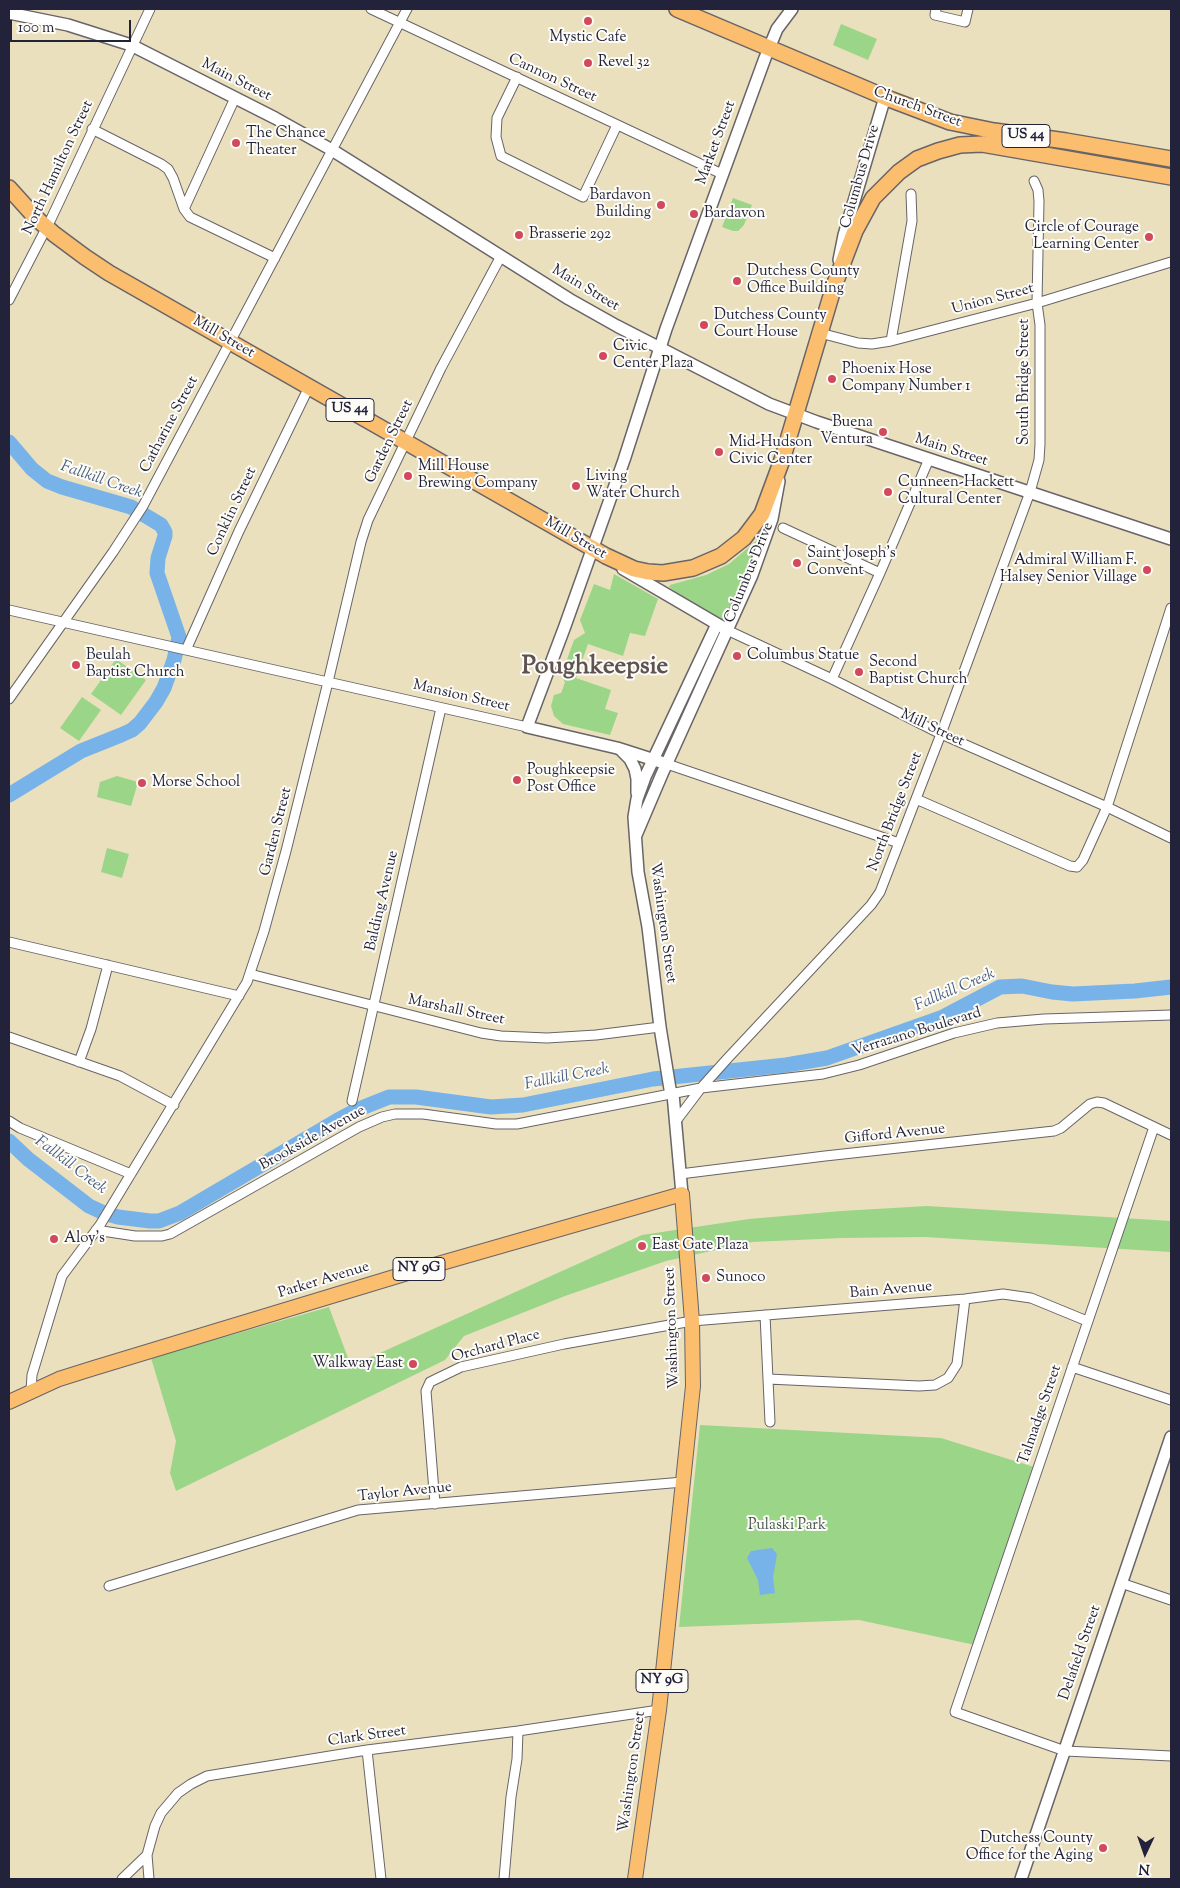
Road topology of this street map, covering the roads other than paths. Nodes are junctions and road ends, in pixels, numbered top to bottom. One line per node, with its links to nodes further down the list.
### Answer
1 (150, 9): 10 (street, North Hamilton Street)
2 (371, 9): 9 (street, Cannon Street)
3 (406, 9): 9 (street, Catharine Street)
4 (677, 9): 11 (highway, Church Street / US 44)
5 (792, 9): 11 (street, Market Street)
6 (936, 9): 7 (street)
7 (968, 9)
8 (9, 13): 10 (street, Main Street)
9 (400, 22): 12 (street, Cannon Street); 17 (street, Catharine Street)
10 (132, 45): 14 (street, Main Street); 16 (street, North Hamilton Street)
11 (769, 48): 13 (highway, Church Street / US 44); 19 (street, Market Street)
12 (517, 77): 15 (street, Cannon Street); 15 (street)
13 (884, 97): 18 (highway, Church Street / US 44); 29 (street, Columbus Drive)
14 (235, 98): 17 (street, Main Street); 24 (street)
15 (618, 125): 19 (street, Cannon Street)
16 (92, 129): 24 (street); 25 (street, North Hamilton Street)
17 (332, 150): 26 (street, Main Street); 27 (street, Catharine Street)
18 (1171, 159)
19 (722, 174): 35 (street, Market Street)
20 (1171, 177): 29 (highway, Columbus Drive / US 44)
21 (1034, 180): 31 (street, South Bridge Street)
22 (9, 188): 25 (highway, Mill Street / US 44)
23 (911, 194): 33 (street)
24 (184, 209): 27 (street)
25 (47, 228): 30 (street, North Hamilton Street); 34 (highway, Mill Street / US 44)
26 (501, 256): 35 (street, Main Street); 38 (street, Garden Street)
27 (275, 258): 34 (street, Catharine Street)
28 (1171, 262): 31 (street, Union Street)
29 (834, 286): 32 (highway, Columbus Drive / US 44)
30 (9, 300)
31 (1037, 303): 33 (street, Union Street); 41 (street, South Bridge Street)
32 (820, 333): 33 (street, Union Street); 37 (highway, Columbus Drive / US 44)
33 (890, 341)
34 (230, 342): 36 (highway, Mill Street / US 44); 49 (street, Catharine Street)
35 (660, 349): 37 (street, Main Street); 44 (street)
36 (309, 387): 38 (highway, Mill Street / US 44); 51 (street, Conklin Street)
37 (796, 414): 39 (street, Main Street); 40 (highway, Columbus Drive / US 44)
38 (405, 442): 44 (highway, Mill Street / US 44); 53 (street, Garden Street)
39 (928, 459): 41 (street, Main Street); 46 (street)
40 (782, 460): 45 (highway, US 44); 50 (street, Columbus Drive)
41 (1030, 492): 43 (street, Main Street); 57 (street, North Bridge Street)
42 (783, 528): 46 (street)
43 (1171, 539)
44 (592, 549): 45 (highway, Mill Street / US 44); 56 (street)
45 (606, 556): 50 (street, Mill Street)
46 (880, 573): 52 (street)
47 (1171, 608): 63 (street)
48 (9, 610): 49 (street, Mansion Street)
49 (62, 622): 51 (street, Mansion Street); 54 (street, Catharine Street)
50 (722, 627): 52 (street, Mill Street); 59 (street, Columbus Drive); 60 (street, Columbus Drive)
51 (185, 650): 53 (street, Mansion Street)
52 (832, 679): 57 (street, Mill Street)
53 (328, 682): 55 (street, Mansion Street); 69 (street, Garden Street)
54 (9, 699)
55 (441, 708): 56 (street, Mansion Street); 71 (street, Balding Avenue)
56 (527, 727): 58 (street, Mansion Street)
57 (941, 734): 61 (street, North Bridge Street); 63 (street, Mill Street)
58 (621, 749): 59 (street, Mansion Street); 62 (street)
59 (654, 760): 60 (street, Mansion Street); 62 (street, Washington Street)
60 (667, 764): 64 (street, Washington Street); 66 (street, Mansion Street)
61 (916, 798): 63 (street); 66 (street, North Bridge Street)
62 (635, 806): 64 (street, Washington Street)
63 (1107, 807): 65 (street, Mill Street)
64 (636, 835): 73 (street, Washington Street)
65 (1171, 838)
66 (899, 843): 76 (street, North Bridge Street)
67 (9, 942): 68 (street)
68 (108, 965): 70 (street); 75 (street)
69 (250, 974): 70 (street, Garden Street); 71 (street, Marshall Street)
70 (239, 996): 79 (street, Garden Street)
71 (374, 1006): 73 (street, Marshall Street); 78 (street, Balding Avenue)
72 (1171, 1015): 76 (street, Verrazano Boulevard)
73 (660, 1027): 77 (street, Washington Street)
74 (9, 1037): 75 (street)
75 (79, 1062): 79 (street)
76 (701, 1088): 77 (street, Verrazano Boulevard); 81 (street, North Bridge Street)
77 (672, 1091): 81 (street, Washington Street); 87 (street, Brookside Avenue)
78 (352, 1100)
79 (174, 1105): 84 (street, Garden Street)
80 (9, 1121): 84 (street)
81 (676, 1121): 85 (street, Washington Street)
82 (1154, 1127): 83 (street); 85 (street, Gifford Avenue); 91 (street, Talmadge Street)
83 (1171, 1135)
84 (131, 1174): 87 (street, Garden Street)
85 (680, 1174): 86 (street, Washington Street)
86 (682, 1194): 90 (main road, Washington Street / NY 9G); 94 (main road, Parker Avenue / NY 9G)
87 (96, 1230): 94 (street, Garden Street)
88 (964, 1299): 89 (street, Bain Avenue); 91 (street, Bain Avenue); 93 (street)
89 (765, 1315): 90 (street, Bain Avenue); 93 (street)
90 (692, 1320): 99 (main road, Washington Street / NY 9G); 100 (street, Orchard Place)
91 (1087, 1321): 92 (street, Talmadge Street)
92 (1072, 1366): 95 (street); 107 (street, Talmadge Street)
93 (768, 1379): 97 (street)
94 (31, 1391): 96 (main road, Parker Avenue / NY 9G)
95 (1171, 1400)
96 (9, 1402)
97 (770, 1422)
98 (1171, 1437): 101 (street, Delafield Street)
99 (683, 1482): 100 (street, Taylor Avenue); 104 (main road, Washington Street / NY 9G)
100 (435, 1504): 102 (street, Taylor Avenue)
101 (1121, 1583): 103 (street); 107 (street, Delafield Street)
102 (109, 1586)
103 (1171, 1600)
104 (659, 1710): 105 (street, Clark Street); 114 (main road, Washington Street / NY 9G)
105 (518, 1731): 106 (street, Clark Street); 113 (street)
106 (367, 1750): 109 (street, Clark Street); 112 (street)
107 (1065, 1750): 108 (street); 115 (street, Delafield Street)
108 (1171, 1756)
109 (147, 1856): 110 (street); 111 (street, Clark Street)
110 (122, 1879)
111 (149, 1879)
112 (379, 1879)
113 (504, 1879)
114 (635, 1879)
115 (1020, 1879)

